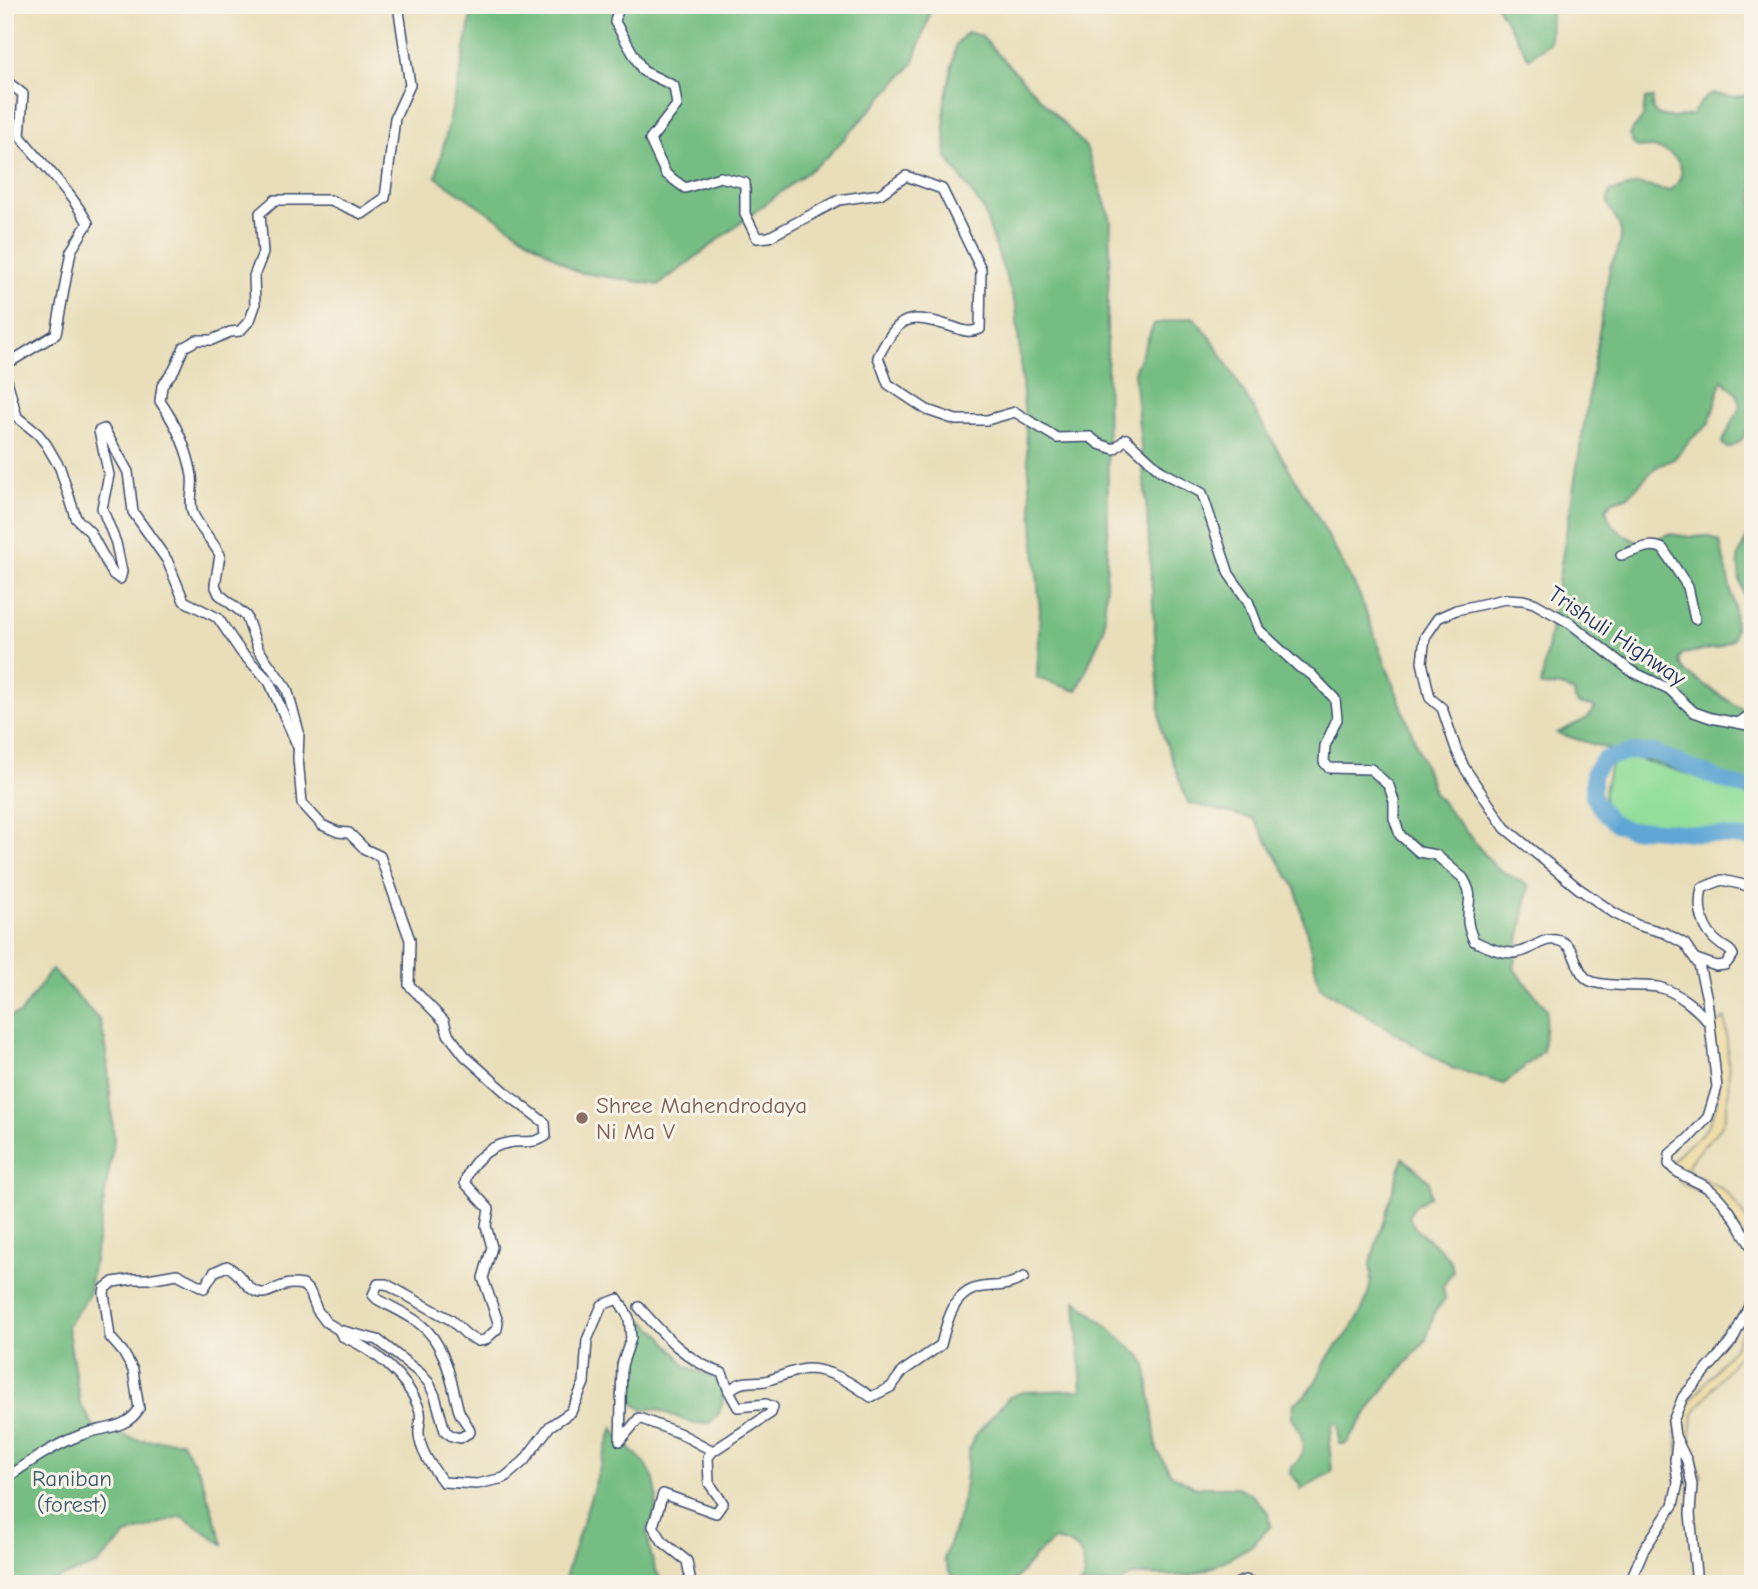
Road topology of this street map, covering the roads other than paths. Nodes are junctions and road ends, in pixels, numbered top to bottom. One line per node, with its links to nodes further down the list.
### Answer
1 (398, 5): 11 (street)
2 (619, 5): 14 (street)
3 (5, 80): 4 (street)
4 (5, 365)
5 (5, 373): 11 (street)
6 (1621, 555): 7 (street)
7 (1695, 619)
8 (1753, 713): 9 (street)
9 (1738, 723): 10 (street, Trishuli Highway); 13 (street, Trishuli Highway)
10 (1753, 726)
11 (298, 749): 19 (street)
12 (1753, 887): 13 (street)
13 (1695, 958): 14 (street)
14 (1710, 1024): 15 (street)
15 (1753, 1249)
16 (1024, 1277): 20 (street)
17 (1753, 1298): 21 (street)
18 (639, 1307): 20 (street)
19 (339, 1330): 22 (street); 23 (street)
20 (729, 1391): 22 (street)
21 (1678, 1443): 24 (street); 30 (street)
22 (713, 1451): 25 (street)
23 (5, 1479)
24 (1635, 1572): 28 (street); 29 (street)
25 (691, 1584)
26 (1236, 1584): 27 (street)
27 (1256, 1584)
28 (1629, 1584)
29 (1637, 1584)
30 (1697, 1584)

